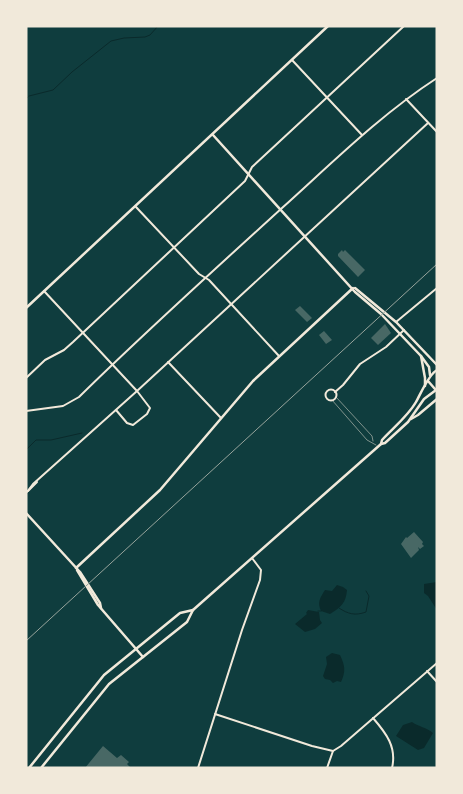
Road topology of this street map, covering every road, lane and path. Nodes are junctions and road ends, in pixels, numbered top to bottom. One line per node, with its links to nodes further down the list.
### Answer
1 (328, 26): 3 (street)
2 (404, 26): 5 (street)
3 (292, 60): 5 (street); 9 (street)
4 (437, 78): 6 (street)
5 (327, 98): 10 (street); 11 (street)
6 (406, 98): 7 (street); 10 (street)
7 (428, 123): 8 (street); 14 (street)
8 (437, 132)
9 (212, 134): 11 (street); 12 (street)
10 (362, 135): 13 (street)
11 (249, 175): 13 (street); 15 (street)
12 (136, 206): 15 (street); 19 (street)
13 (280, 209): 14 (street); 16 (street)
14 (305, 237): 17 (street); 20 (street)
15 (175, 248): 16 (street); 24 (street)
16 (205, 278): 20 (street); 29 (street)
17 (353, 288): 22 (street); 25 (street); 26 (street)
18 (437, 288): 22 (street)
19 (44, 291): 21 (street); 24 (street)
20 (231, 304): 26 (street); 28 (street)
21 (26, 308)
22 (396, 322): 23 (street)
23 (404, 330): 25 (street); 30 (street)
24 (83, 333): 29 (street); 33 (street)
25 (400, 333): 27 (street); 38 (street)
26 (279, 356): 44 (street)
27 (421, 356): 32 (street); 35 (street)
28 (168, 362): 37 (street); 44 (street)
29 (112, 364): 37 (street); 43 (street)
30 (437, 365)
31 (437, 370): 32 (street)
32 (430, 375): 34 (street)
33 (26, 378)
34 (428, 381): 35 (street); 36 (street)
35 (425, 388): 47 (street)
36 (436, 390): 45 (street)
37 (137, 391): 42 (street); 42 (street)
38 (335, 392): 39 (street); 41 (street)
39 (336, 396): 41 (street); 46 (lane)
40 (437, 399): 45 (street)
41 (332, 400): 46 (lane)
42 (116, 410): 49 (street)
43 (26, 411)
44 (222, 418): 52 (street)
45 (409, 420): 47 (street)
46 (373, 442): 48 (lane)
47 (380, 444): 48 (street)
48 (378, 447): 51 (street)
49 (26, 492)
50 (26, 513): 52 (street)
51 (252, 558): 53 (street); 59 (street)
52 (76, 568): 54 (street)
53 (193, 610): 54 (street); 55 (street)
54 (136, 649): 55 (street); 62 (street)
55 (143, 657): 63 (street)
56 (437, 662): 57 (street)
57 (427, 671): 58 (street); 60 (street)
58 (437, 682)
59 (215, 714): 61 (street); 64 (street)
60 (373, 718): 61 (street); 66 (street)
61 (333, 751): 65 (street)
62 (29, 768)
63 (42, 768)
64 (198, 768)
65 (327, 768)
66 (392, 768)

